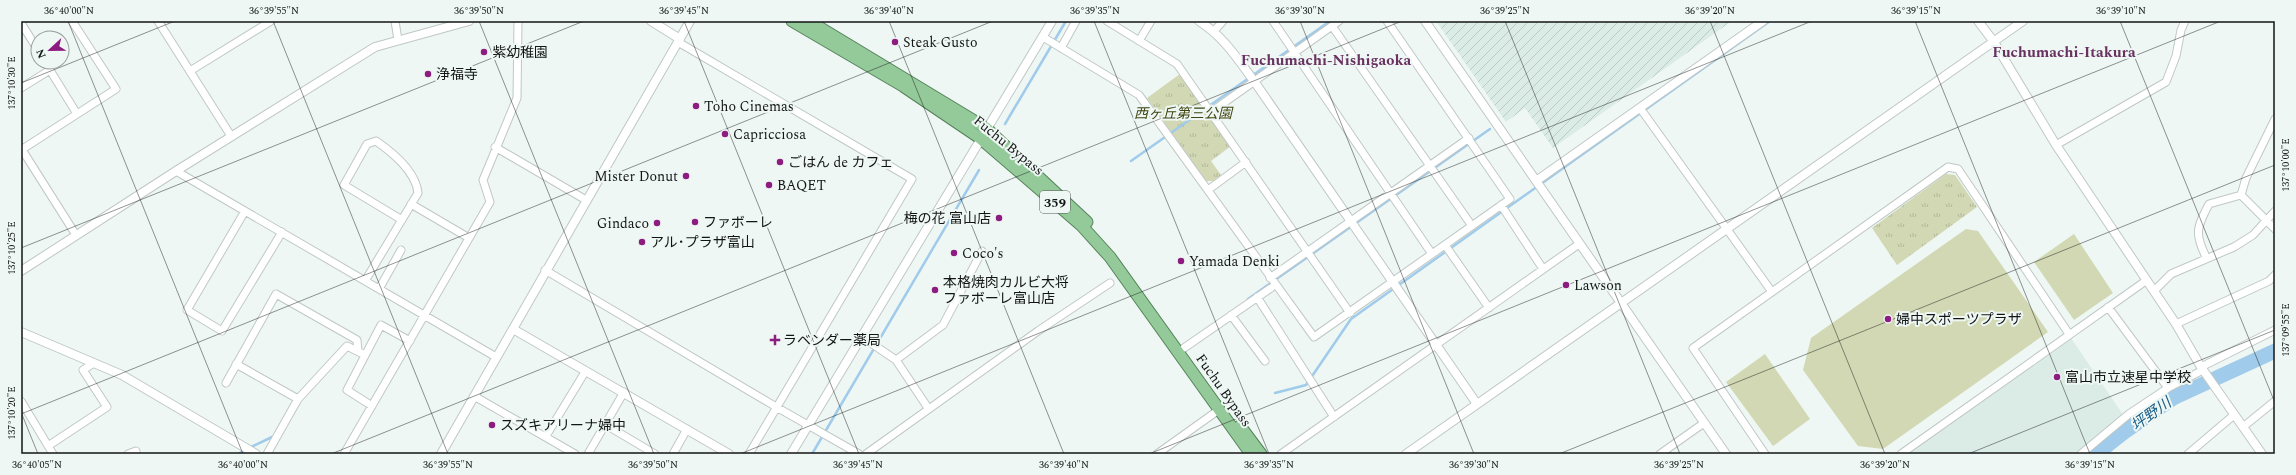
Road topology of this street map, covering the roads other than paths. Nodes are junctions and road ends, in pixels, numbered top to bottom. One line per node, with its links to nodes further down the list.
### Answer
1 (72, 21): 41 (street)
2 (158, 21): 36 (street)
3 (271, 21): 36 (street)
4 (395, 21): 29 (street)
5 (469, 21): 29 (street)
6 (518, 21): 48 (street)
7 (651, 21): 30 (street)
8 (690, 21): 30 (street)
9 (792, 21): 45 (highway, Fuchu Bypass / 359)
10 (809, 21): 43 (highway, Fuchu Bypass / 359)
11 (1052, 21): 28 (street)
12 (1076, 21): 33 (street)
13 (1107, 21): 31 (street)
14 (1152, 21): 31 (street)
15 (1199, 21): 26 (street)
16 (1223, 21): 26 (street)
17 (1273, 21): 34 (street)
18 (1387, 21): 46 (street)
19 (1424, 21): 53 (street)
20 (1763, 21): 39 (street)
21 (1978, 21): 32 (street)
22 (2023, 21): 32 (street)
23 (2185, 21): 47 (street)
24 (1336, 22): 34 (street); 51 (street)
25 (21, 23): 27 (street)
26 (1214, 31): 37 (street)
27 (30, 37)
28 (1042, 37): 33 (street); 43 (street)
29 (398, 40): 44 (street)
30 (679, 41): 57 (street); 125 (street)
31 (1139, 41): 40 (street)
32 (1994, 42): 47 (street); 66 (street)
33 (1061, 48): 54 (street)
34 (1295, 51): 37 (street); 55 (street)
35 (50, 70): 38 (street); 41 (street)
36 (190, 71): 44 (street)
37 (1254, 81): 40 (street); 64 (street)
38 (21, 88)
39 (1640, 108): 53 (street); 66 (street)
40 (1211, 112): 50 (street)
41 (77, 114): 49 (street)
42 (2275, 119): 56 (street)
43 (986, 128): 45 (street); 106 (highway, Fuchu Bypass / 359)
44 (231, 136): 52 (street)
45 (980, 138): 102 (street); 127 (highway, Fuchu Bypass / 359)
46 (1468, 138): 51 (street); 59 (street)
47 (2056, 145): 83 (street)
48 (495, 147): 57 (street); 70 (street)
49 (21, 149): 69 (street)
50 (1246, 162): 54 (street); 75 (street)
51 (1430, 166): 55 (street); 65 (street)
52 (176, 170): 61 (street); 69 (street)
53 (1536, 181): 71 (street)
54 (1208, 190): 82 (street)
55 (1392, 193): 64 (street); 76 (street)
56 (2241, 195): 63 (street); 77 (street)
57 (586, 200): 79 (street)
58 (412, 204): 62 (street); 62 (street); 70 (street)
59 (1501, 205): 65 (street); 78 (street)
60 (2275, 210): 63 (street)
61 (245, 211): 68 (street); 68 (street)
62 (402, 220): 84 (street)
63 (2267, 220): 67 (street); 77 (street)
64 (1351, 222): 75 (street); 86 (street)
65 (1472, 226): 72 (street)
66 (1726, 229): 90 (street); 92 (street)
67 (2275, 229)
68 (282, 232): 84 (street)
69 (76, 235): 80 (street)
70 (469, 238): 97 (street)
71 (1579, 244): 78 (street); 92 (street)
72 (1445, 245): 76 (street); 94 (street)
73 (401, 250): 88 (street)
74 (982, 251): 110 (street)
75 (1308, 251): 82 (street); 95 (street)
76 (1432, 254): 86 (street)
77 (2206, 257): 89 (street)
78 (1543, 269): 94 (street)
79 (545, 270): 99 (street); 125 (street)
80 (21, 271)
81 (2275, 276): 98 (street)
82 (1270, 278): 95 (street)
83 (2147, 280): 89 (street); 93 (street)
84 (365, 281): 88 (street)
85 (1110, 283): 126 (street)
86 (1393, 283): 95 (street); 105 (street)
87 (1271, 288): 91 (street)
88 (379, 289): 97 (street)
89 (2155, 290): 98 (street)
90 (1772, 292): 103 (street); 160 (street)
91 (1257, 297): 96 (street); 129 (street)
92 (1621, 304): 123 (street); 130 (street)
93 (2108, 307): 103 (street); 117 (street)
94 (1488, 308): 105 (street)
95 (1350, 313)
96 (1231, 315): 106 (street); 111 (street)
97 (426, 316): 104 (street); 109 (street)
98 (2176, 324): 114 (street)
99 (513, 329): 109 (street); 115 (street)
100 (2275, 330): 114 (street)
101 (21, 332): 112 (street)
102 (863, 334): 110 (street); 132 (street)
103 (2069, 334): 161 (street)
104 (410, 341): 108 (street); 124 (street)
105 (1437, 345): 123 (street); 129 (street)
106 (1184, 348): 155 (highway, Fuchu Bypass / 359)
107 (358, 351): 108 (street); 113 (street); 120 (street)
108 (365, 355): 124 (street)
109 (496, 357): 119 (street)
110 (896, 360): 126 (street)
111 (1265, 361)
112 (94, 363): 136 (street); 140 (street)
113 (236, 364): 116 (street); 120 (street)
114 (2203, 370): 117 (street); 128 (street)
115 (585, 372): 118 (street); 135 (street)
116 (226, 383)
117 (2168, 388): 162 (street)
118 (624, 392): 131 (street); 134 (street)
119 (474, 396): 135 (street); 143 (street)
120 (298, 399): 141 (street)
121 (21, 401): 136 (street)
122 (2275, 401): 133 (street)
123 (1477, 404): 157 (street)
124 (372, 406): 142 (street)
125 (778, 408): 132 (street); 149 (street)
126 (928, 408): 152 (street)
127 (1220, 409): 153 (street); 154 (highway, Fuchu Bypass / 359)
128 (2234, 415): 133 (street); 163 (street)
129 (1334, 417): 156 (street)
130 (1704, 423): 158 (street); 159 (street)
131 (606, 425): 145 (street); 146 (street)
132 (809, 425): 150 (street); 151 (street)
133 (2243, 428): 164 (street)
134 (687, 429): 147 (street); 148 (street)
135 (546, 436): 144 (street)
136 (48, 446): 138 (street)
137 (136, 451): 139 (street)
138 (53, 454)
139 (128, 454)
140 (256, 454)
141 (267, 454)
142 (344, 454)
143 (441, 454)
144 (575, 454)
145 (588, 454)
146 (655, 454)
147 (673, 454)
148 (729, 454)
149 (750, 454)
150 (791, 454)
151 (859, 454)
152 (866, 454)
153 (1158, 454)
154 (1251, 454)
155 (1261, 454)
156 (1281, 454)
157 (1406, 454)
158 (1660, 454)
159 (1726, 454)
160 (1765, 454)
161 (1900, 454)
162 (2081, 454)
163 (2188, 454)
164 (2262, 454)

